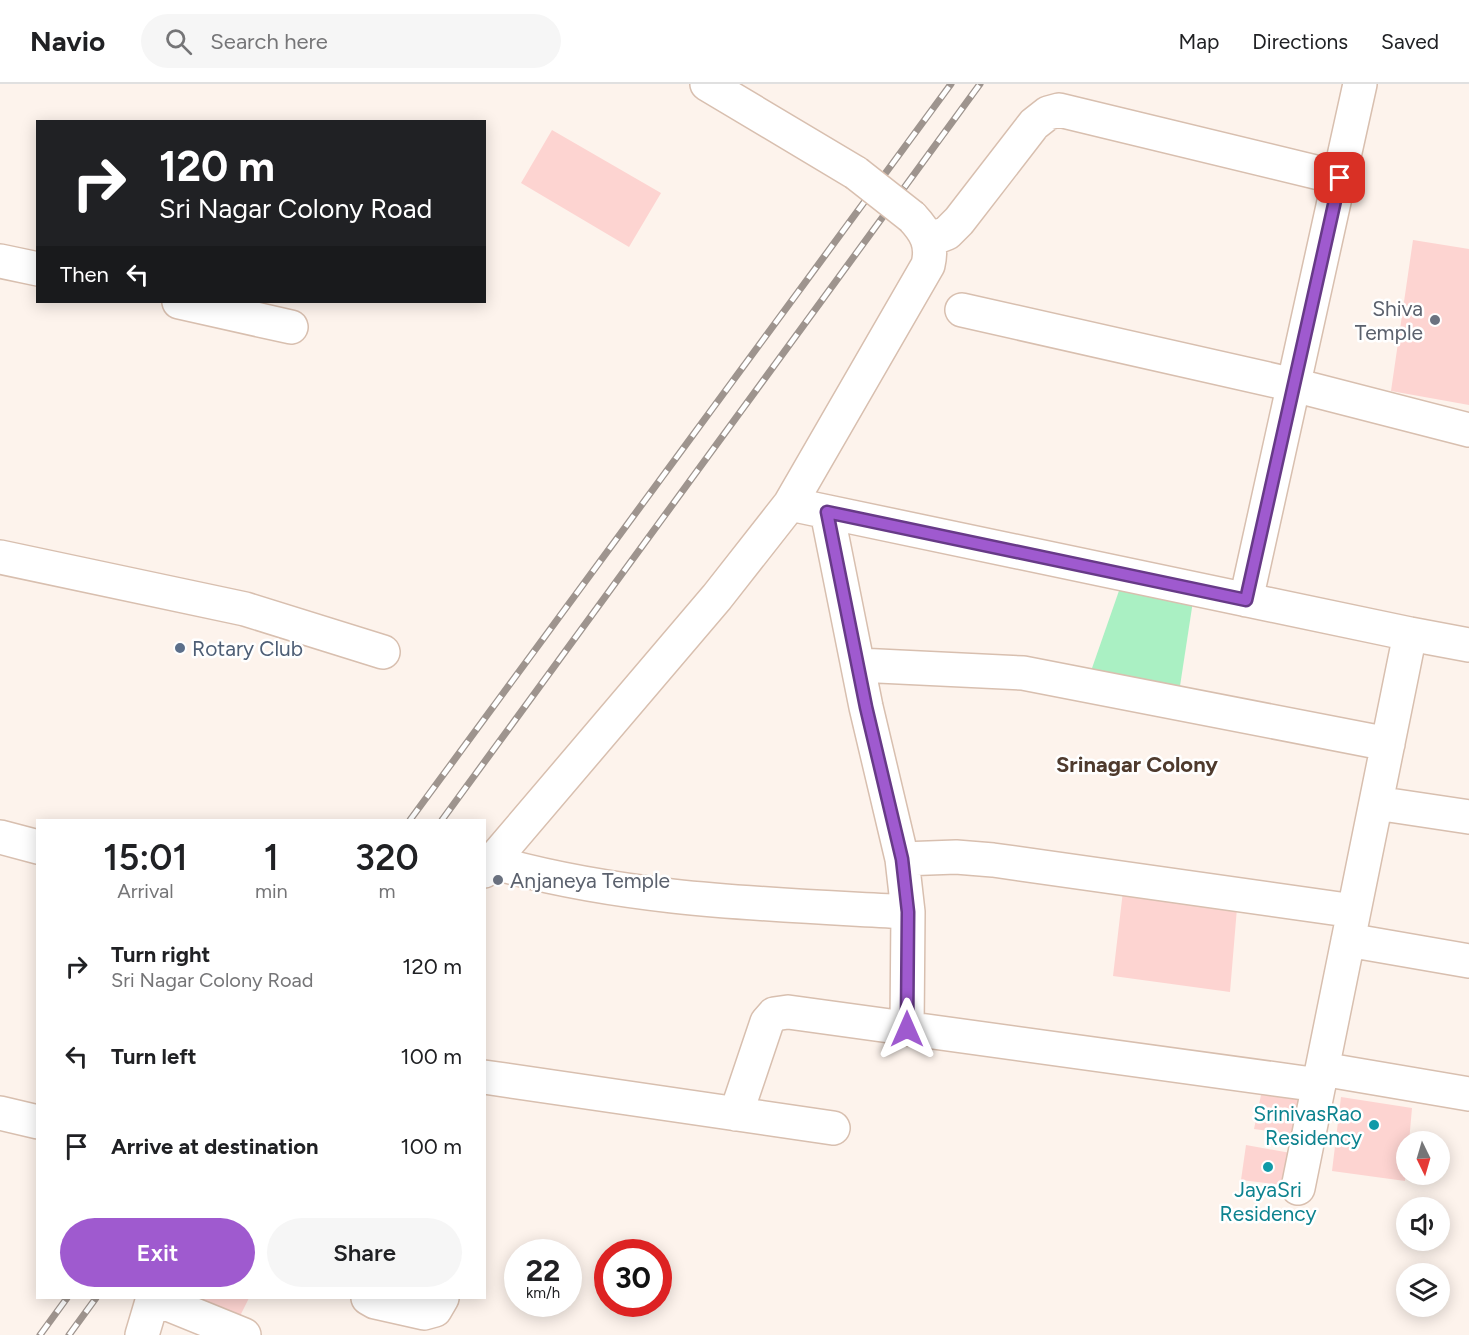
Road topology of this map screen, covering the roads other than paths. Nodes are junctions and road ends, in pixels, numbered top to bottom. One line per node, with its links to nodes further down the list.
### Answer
1 (707, 84): 4 (street, bridge)
2 (1360, 84): 3 (street)
3 (1340, 178): 4 (street); 10 (street)
4 (921, 229): 12 (street)
5 (0, 261): 6 (street)
6 (36, 269)
7 (183, 303): 9 (street)
8 (962, 310): 10 (street)
9 (291, 327)
10 (1294, 386): 11 (street); 15 (street)
11 (1469, 430)
12 (790, 504): 13 (street); 26 (street)
13 (827, 512): 15 (street); 19 (street)
14 (0, 557): 18 (street)
15 (1246, 600): 16 (street)
16 (1410, 634): 17 (street); 20 (street)
17 (1469, 645)
18 (383, 652)
19 (858, 665): 20 (street); 25 (street)
20 (1388, 744): 21 (street)
21 (1376, 803): 22 (street); 28 (street)
22 (1469, 817)
23 (0, 837): 24 (street)
24 (36, 846)
25 (902, 859): 27 (street); 28 (street)
26 (488, 866): 27 (street)
27 (908, 912): 30 (street)
28 (1351, 925): 29 (street); 32 (street)
29 (1469, 961)
30 (907, 1029): 32 (street); 35 (street)
31 (486, 1077): 35 (street)
32 (1320, 1077): 33 (street); 38 (street)
33 (1469, 1094)
34 (0, 1113): 36 (street)
35 (736, 1114): 37 (street)
36 (36, 1122)
37 (833, 1128)
38 (1298, 1188)
39 (153, 1299): 43 (street)
40 (155, 1299): 44 (street)
41 (370, 1299): 42 (street)
42 (441, 1299)
43 (142, 1335)
44 (244, 1335)

